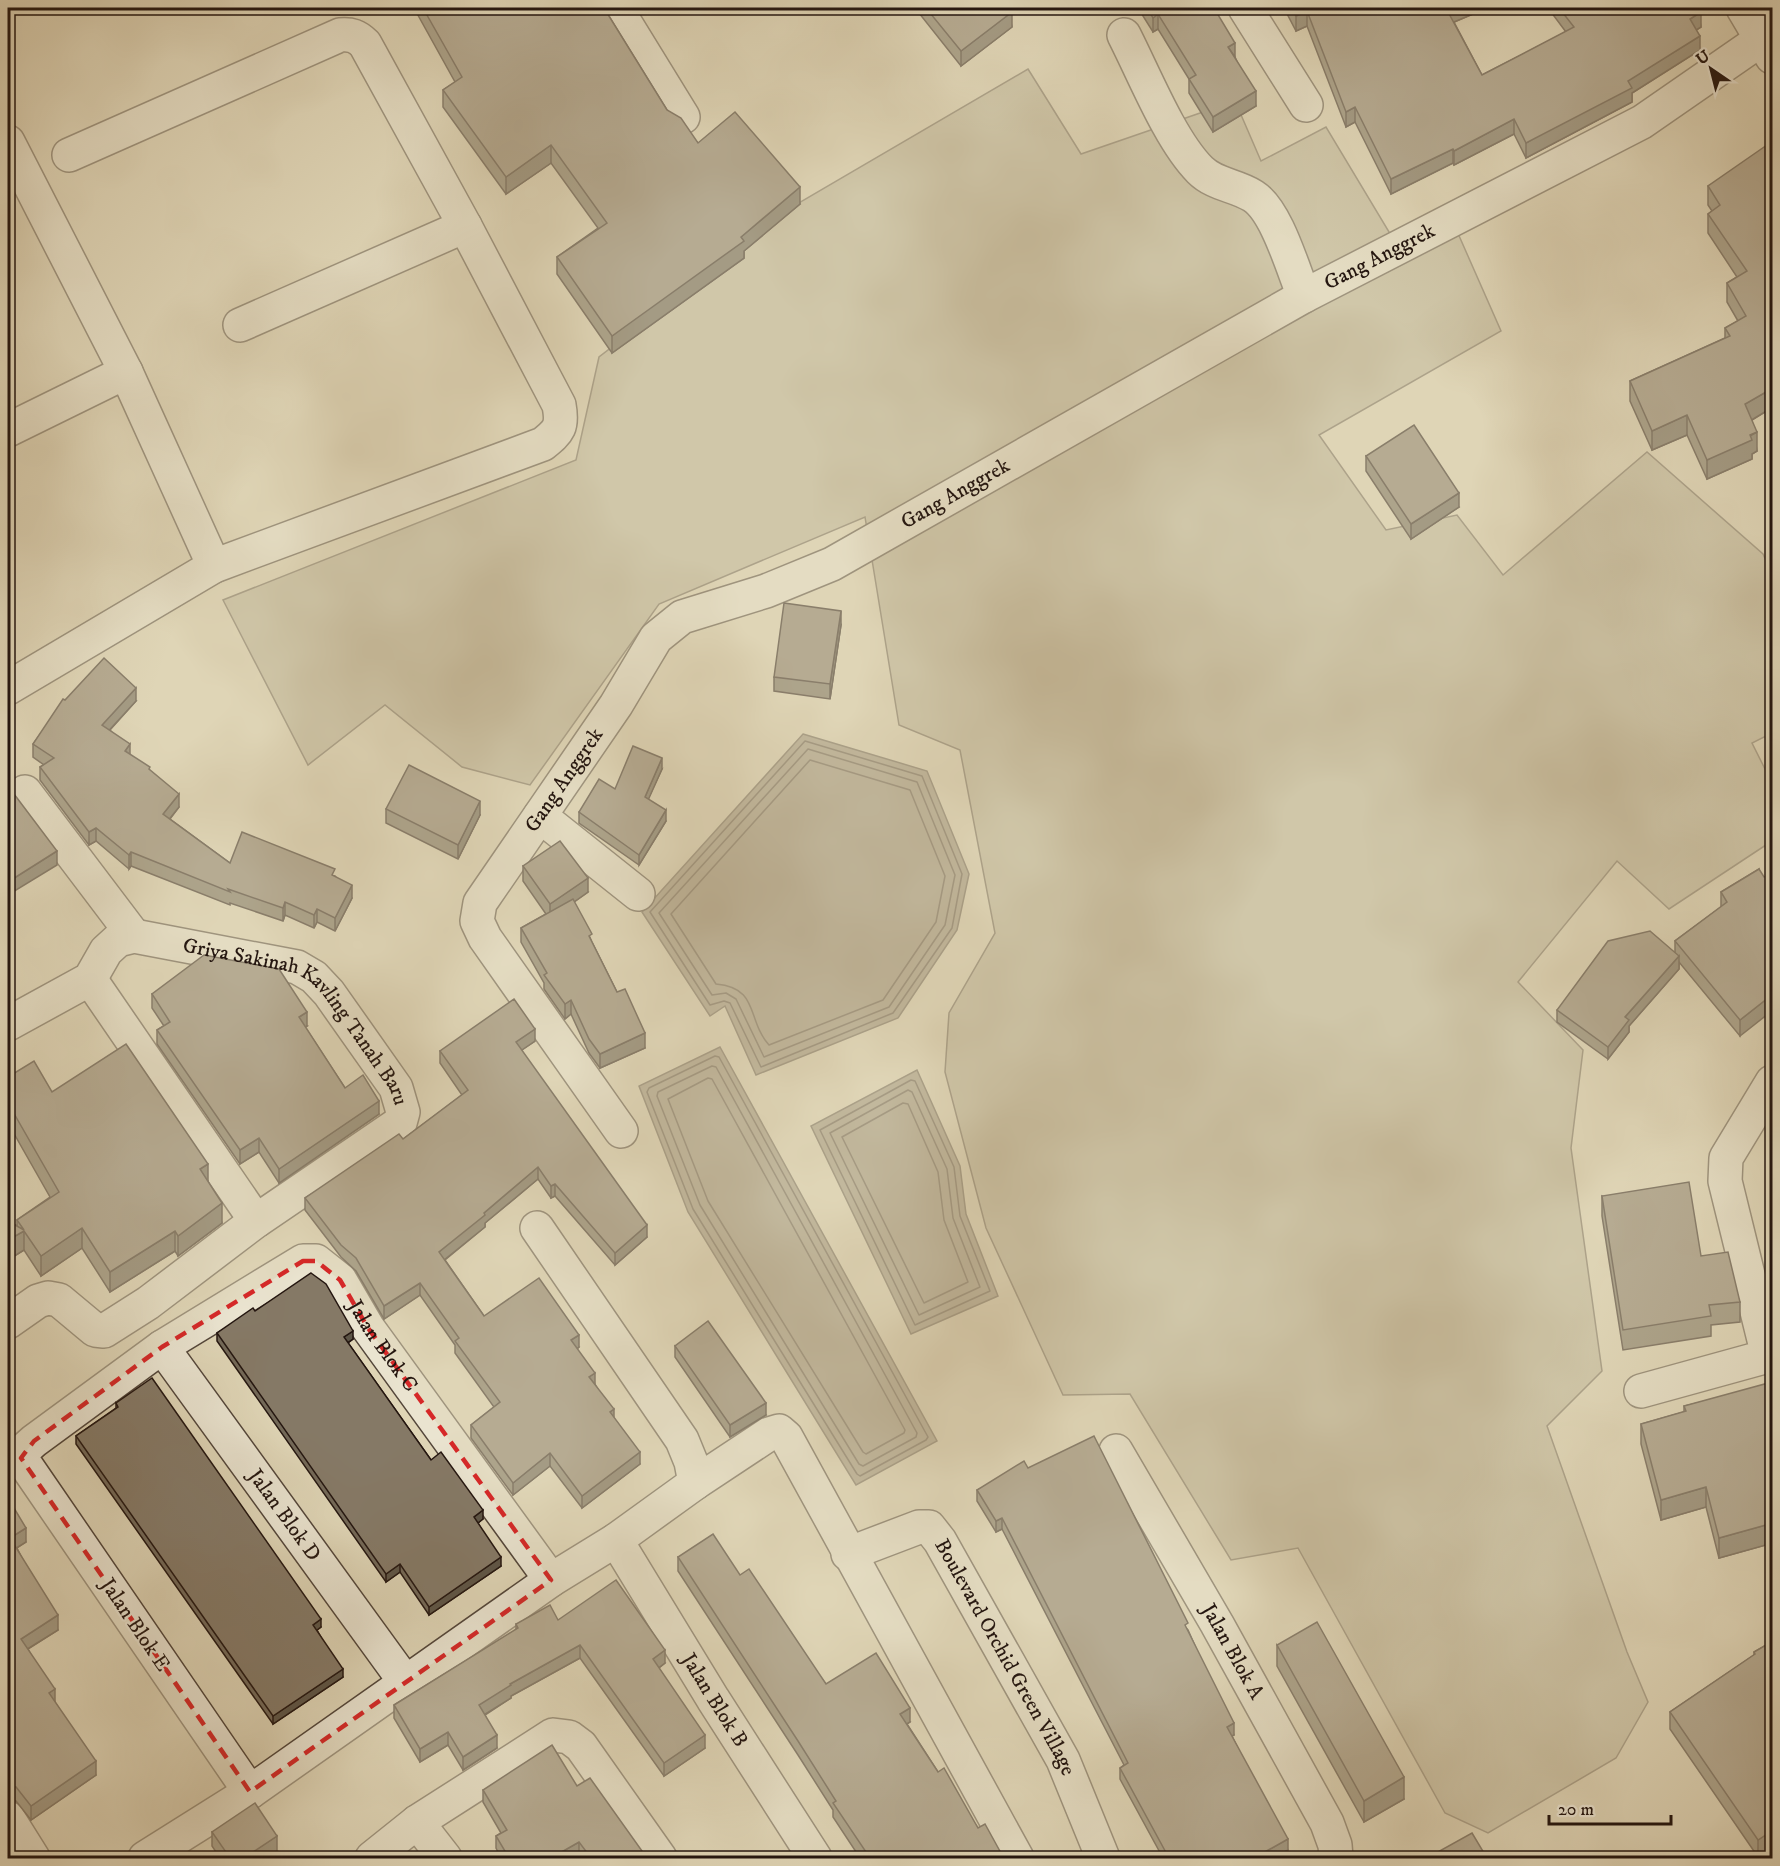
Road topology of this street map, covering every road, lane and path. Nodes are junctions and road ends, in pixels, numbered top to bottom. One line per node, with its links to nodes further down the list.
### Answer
1 (616, 8): 7 (street)
2 (1245, 8): 6 (street)
3 (1743, 8): 5 (street)
4 (1124, 35): 11 (street)
5 (1769, 43): 11 (street, Gang Anggrek)
6 (1306, 105)
7 (683, 117)
8 (69, 155): 10 (street)
9 (12, 163): 13 (street)
10 (465, 226): 12 (street); 15 (street)
11 (1304, 297): 18 (street, Gang Anggrek)
12 (240, 325)
13 (126, 372): 14 (street); 15 (street)
14 (8, 430)
15 (214, 566): 16 (street)
16 (8, 688)
17 (25, 792): 20 (street)
18 (540, 816): 19 (street); 24 (street, Gang Anggrek)
19 (638, 894)
20 (134, 936): 21 (street); 25 (street, Griya Sakinah Kavling Tanah Baru)
21 (90, 979): 22 (street); 25 (street)
22 (8, 1024)
23 (1773, 1082): 29 (street)
24 (621, 1131)
25 (256, 1221): 27 (street, Griya Sakinah Kavling Tanah Baru)
26 (537, 1228): 33 (street)
27 (8, 1322)
28 (162, 1347): 32 (street, Jalan Blok C); 36 (street, Jalan Blok C); 37 (street, Jalan Blok D)
29 (1770, 1363): 30 (street)
30 (1641, 1390)
31 (1116, 1451): 49 (street, Jalan Blok A)
32 (21, 1458): 38 (street, Jalan Blok E)
33 (695, 1483): 34 (street); 35 (street)
34 (616, 1540): 36 (street); 46 (street, Jalan Blok B)
35 (848, 1554): 47 (street); 48 (street, Boulevard Orchid Green Village)
36 (551, 1580): 37 (street)
37 (406, 1683): 38 (street)
38 (250, 1792): 42 (street)
39 (8, 1818): 41 (street)
40 (417, 1822): 43 (street); 44 (street); 45 (street)
41 (33, 1858)
42 (146, 1858)
43 (372, 1858)
44 (446, 1858)
45 (660, 1858)
46 (815, 1858)
47 (1017, 1858)
48 (1103, 1858)
49 (1336, 1858)

